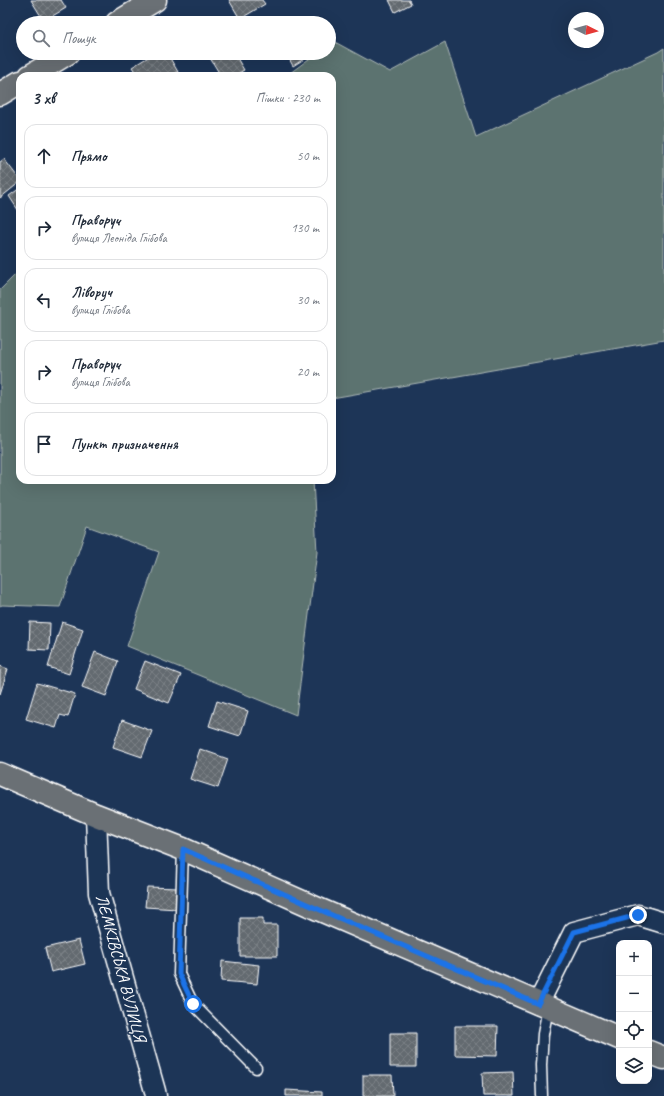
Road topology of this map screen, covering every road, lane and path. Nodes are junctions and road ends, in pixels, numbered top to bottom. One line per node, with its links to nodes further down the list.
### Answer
1 (155, 0): 2 (main road)
2 (129, 16)
3 (56, 60): 4 (main road)
4 (37, 72)
5 (16, 84): 6 (main road)
6 (0, 94)
7 (0, 774): 8 (main road)
8 (96, 815): 9 (main road); 16 (street, ЛЕМКІВСЬКА ВУЛИЦЯ)
9 (183, 849): 11 (main road); 15 (lane)
10 (664, 923): 11 (street)
11 (543, 1006): 12 (main road); 17 (lane)
12 (616, 1037)
13 (652, 1053): 14 (main road)
14 (664, 1058)
15 (256, 1068)
16 (156, 1096)
17 (542, 1096)

